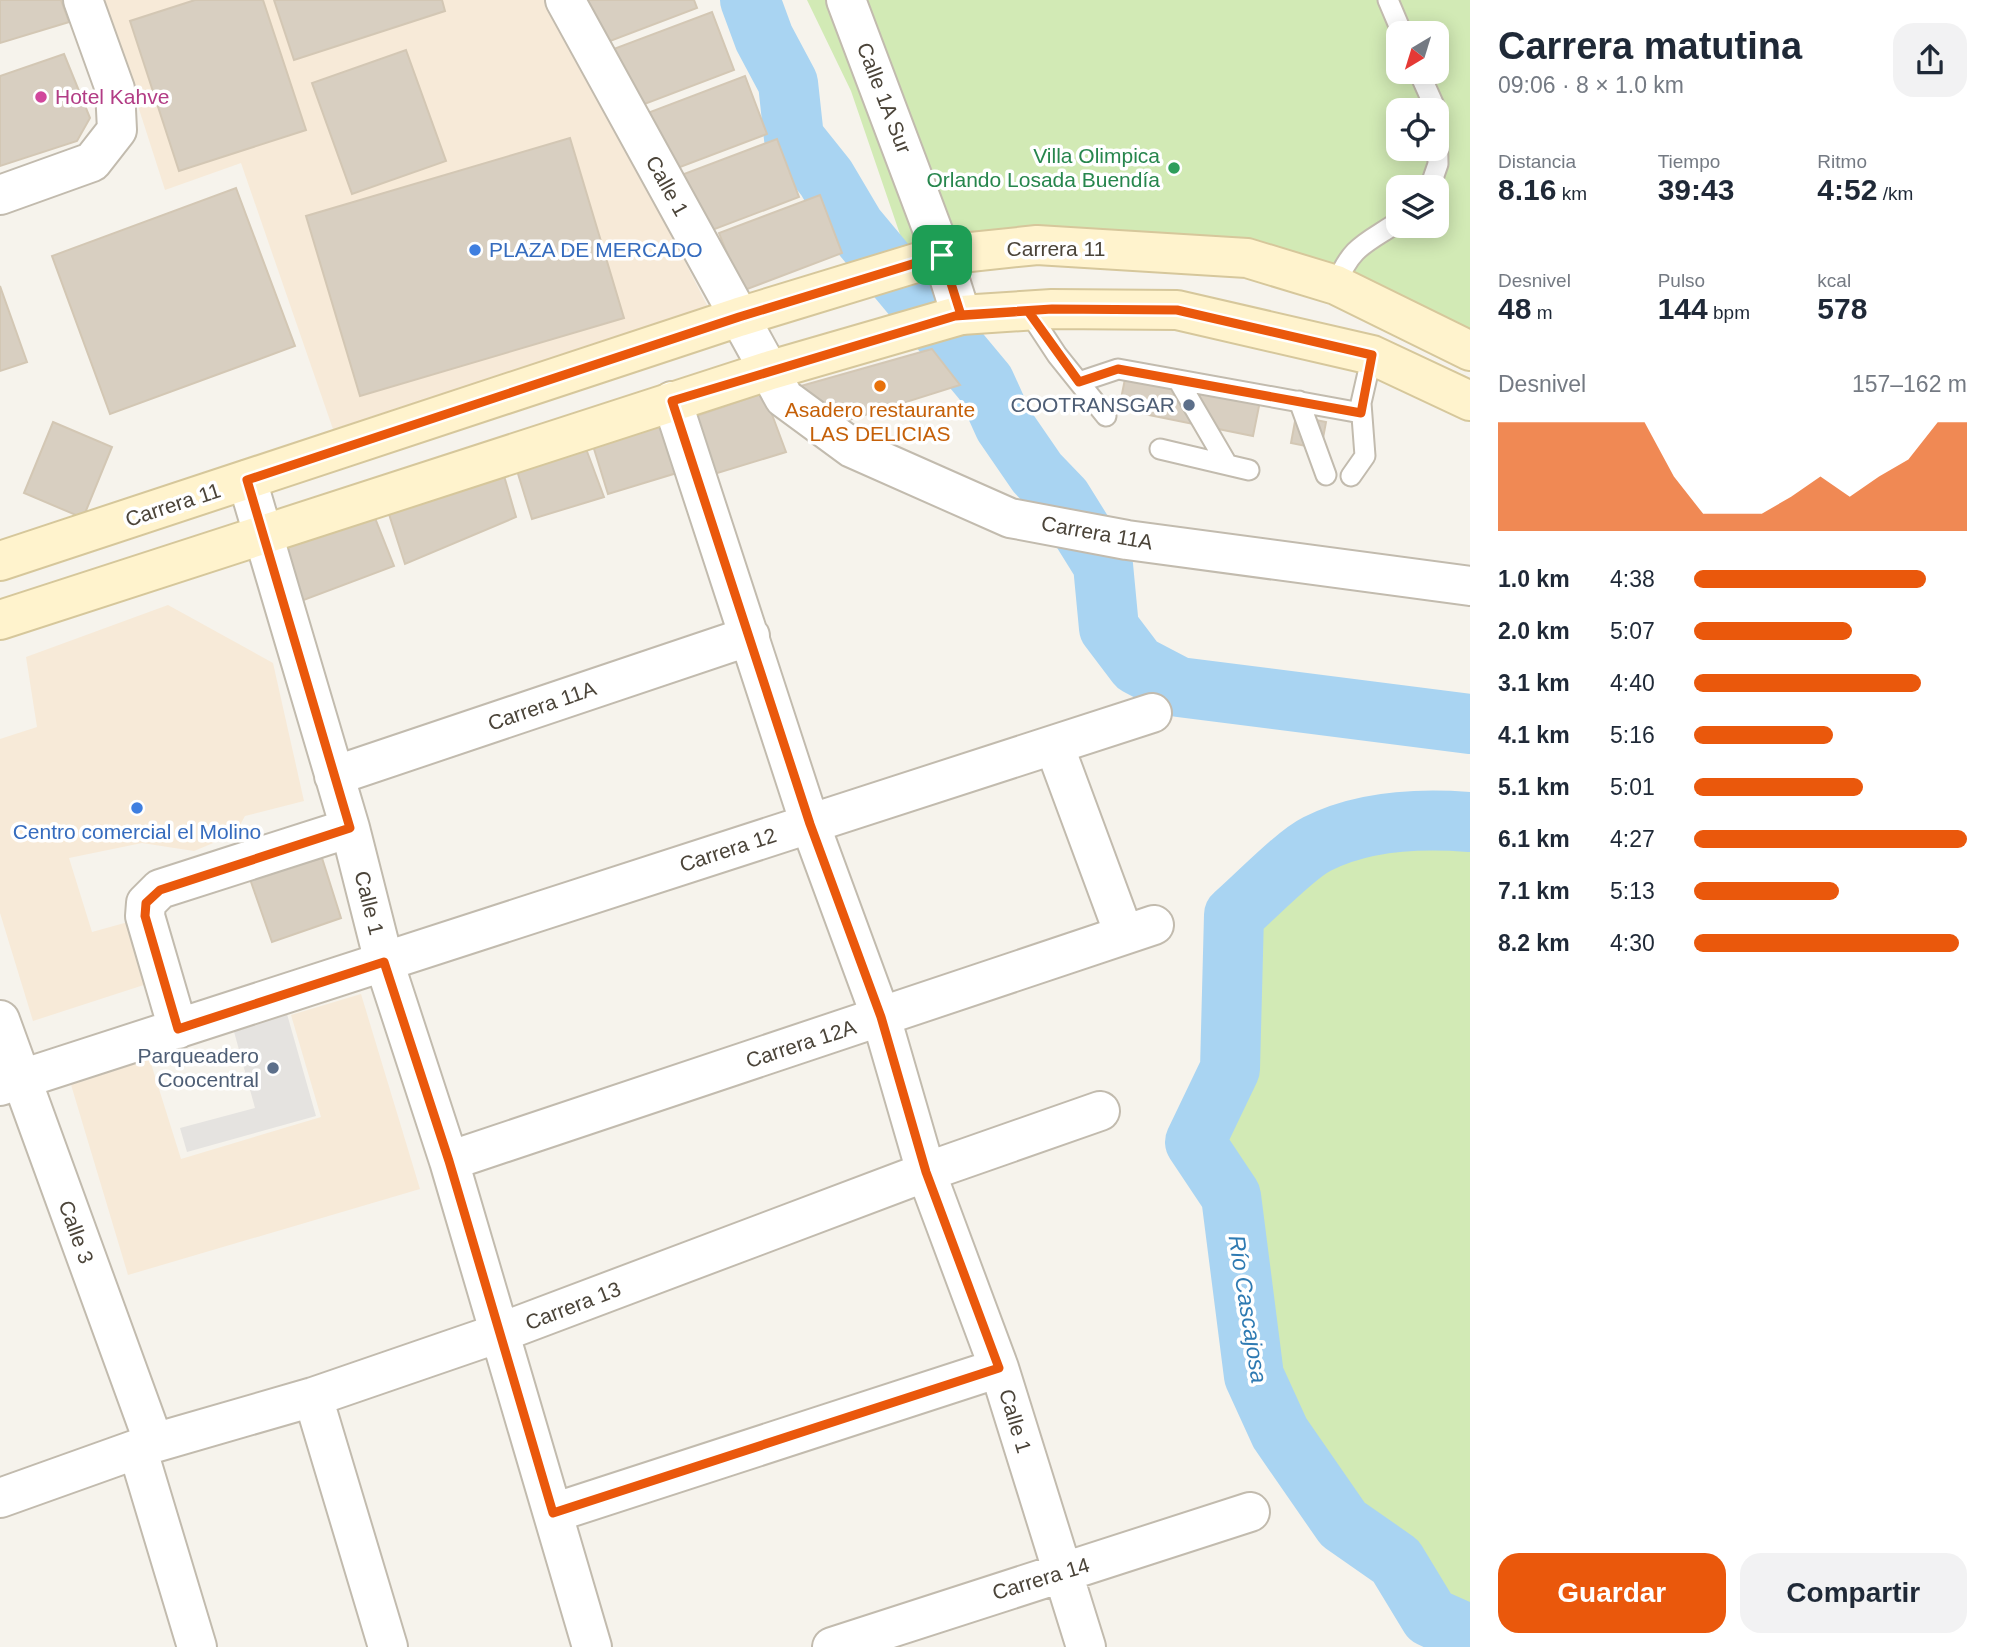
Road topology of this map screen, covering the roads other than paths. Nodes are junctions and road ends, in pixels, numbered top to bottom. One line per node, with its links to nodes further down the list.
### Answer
1 (83, 0): 6 (street)
2 (565, 0): 12 (street, Calle 1)
3 (846, 0): 8 (street, Calle 1A Sur)
4 (1388, 0): 5 (lane)
5 (1397, 21)
6 (0, 195)
7 (1386, 229): 9 (lane)
8 (942, 255): 9 (main road, Carrera 11); 11 (street, Calle 1A Sur); 12 (main road, Carrera 11)
9 (1336, 285): 13 (main road, Carrera 11)
10 (1028, 311): 11 (main road); 14 (main road); 17 (lane)
11 (958, 315): 15 (main road)
12 (739, 317): 15 (street, Calle 1); 28 (main road, Carrera 11)
13 (1470, 351)
14 (1372, 355): 20 (main road); 21 (lane)
15 (771, 370): 18 (main road); 31 (street, Carrera 11A)
16 (1178, 380): 17 (lane); 19 (lane); 24 (lane)
17 (1079, 382): 22 (lane)
18 (672, 401): 29 (main road); 33 (street, Calle 1)
19 (1299, 401): 21 (lane); 26 (lane)
20 (1470, 401)
21 (1361, 413): 27 (lane)
22 (1106, 416)
23 (1160, 449): 24 (lane)
24 (1227, 464): 25 (lane)
25 (1249, 470)
26 (1326, 475)
27 (1351, 476)
28 (247, 480): 29 (street, Calle 1); 30 (main road, Carrera 11)
29 (264, 535): 32 (main road); 36 (street, Calle 1)
30 (0, 562)
31 (1470, 586)
32 (0, 621)
33 (750, 636): 36 (street, Carrera 11A); 37 (street, Calle 1)
34 (1152, 713): 35 (street, Carrera 12)
35 (1054, 745): 37 (street, Carrera 12); 40 (street, Carrera 12A)
36 (334, 775): 38 (street, Calle 1)
37 (810, 824): 39 (street, Carrera 12); 40 (street, Calle 1)
38 (350, 828): 39 (street, Calle 1); 42 (street)
39 (384, 962): 42 (street, Carrera 12); 45 (street, Calle 1)
40 (881, 1017): 45 (street, Carrera 12A); 46 (street, Calle 1)
41 (0, 1020): 43 (street, Calle 3)
42 (178, 1029): 43 (street, Carrera 12)
43 (10, 1083): 50 (street, Calle 3)
44 (1100, 1111): 46 (street, Carrera 13)
45 (449, 1161): 47 (street, Calle 1)
46 (926, 1172): 47 (street, Carrera 13); 48 (street, Calle 1)
47 (499, 1333): 49 (street, Carrera 13); 53 (street, Calle 1)
48 (999, 1368): 53 (street); 54 (street, Calle 1)
49 (313, 1397): 50 (street, Carrera 13); 56 (street)
50 (146, 1447): 51 (street, Carrera 13); 55 (street, Calle 3)
51 (0, 1498)
52 (1250, 1512): 54 (street, Carrera 14)
53 (553, 1513): 57 (street, Calle 1)
54 (1061, 1571): 58 (street, Carrera 14); 59 (street, Calle 1)
55 (197, 1647)
56 (388, 1647)
57 (592, 1647)
58 (832, 1647)
59 (1086, 1647)

